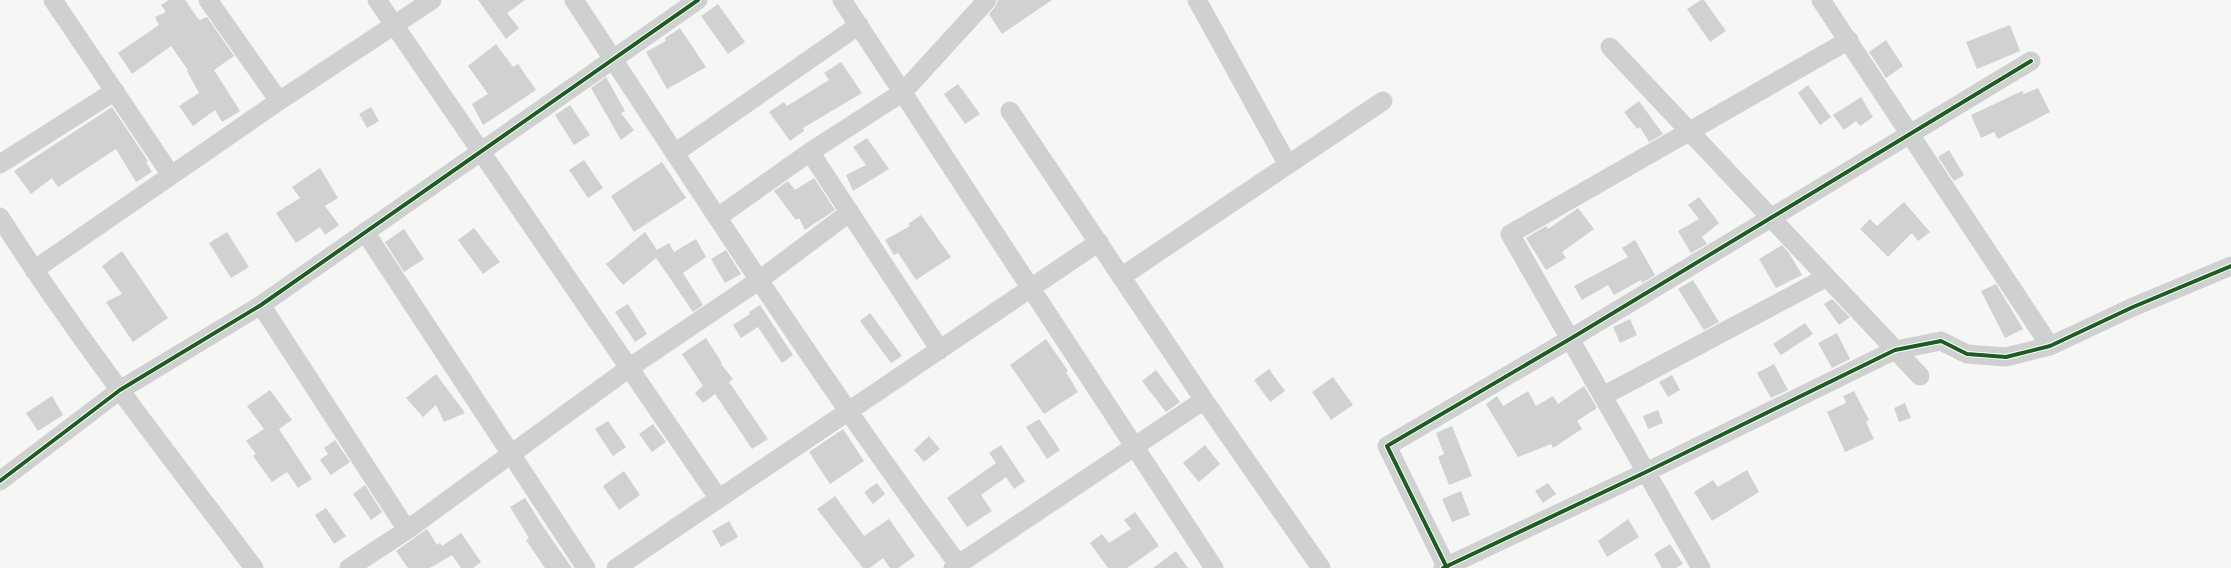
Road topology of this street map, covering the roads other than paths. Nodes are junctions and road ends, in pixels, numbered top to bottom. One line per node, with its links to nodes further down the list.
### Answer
1 (53, 0): 17 (street)
2 (208, 0): 19 (street)
3 (377, 0): 11 (street)
4 (432, 0): 11 (street)
5 (574, 0): 15 (street)
6 (842, 0): 12 (street)
7 (987, 0): 18 (street)
8 (1197, 0): 28 (street)
9 (1821, 0): 13 (street)
10 (695, 1): 15 (street)
11 (394, 25): 19 (street); 24 (street)
12 (859, 25): 18 (street); 26 (street)
13 (1849, 40): 22 (street); 23 (street)
14 (1610, 47): 22 (street)
15 (614, 60): 24 (street); 26 (street)
16 (2031, 61): 23 (street)
17 (115, 91): 27 (street); 29 (street)
18 (904, 92): 25 (street); 41 (street)
19 (279, 101): 29 (street)
20 (1383, 101): 28 (street)
21 (1010, 111): 35 (street)
22 (1689, 131): 33 (street); 43 (street)
23 (1910, 134): 33 (street); 44 (street)
24 (481, 152): 34 (street); 47 (street)
25 (810, 152): 30 (street); 32 (street)
26 (675, 153): 32 (street)
27 (0, 164)
28 (1288, 165): 38 (street)
29 (172, 175): 37 (street)
30 (850, 212): 40 (street); 45 (street)
31 (0, 217): 37 (street)
32 (718, 217): 40 (street)
33 (1770, 217): 39 (street); 43 (street)
34 (365, 232): 42 (street); 54 (street)
35 (1098, 242): 38 (street); 41 (street)
36 (2231, 266): 44 (street)
37 (34, 270): 49 (street)
38 (1121, 277): 51 (street)
39 (1827, 277): 46 (street); 50 (street)
40 (758, 281): 47 (street); 52 (street)
41 (1031, 288): 45 (street); 53 (street)
42 (260, 305): 49 (street); 58 (street)
43 (1570, 339): 50 (street); 67 (street)
44 (2050, 346): 46 (street)
45 (940, 350): 52 (street)
46 (1895, 350): 48 (street); 55 (street)
47 (629, 368): 54 (street); 57 (street)
48 (1920, 376)
49 (120, 390): 56 (street); 61 (street)
50 (1603, 396): 55 (street)
51 (1204, 400): 53 (street); 66 (street)
52 (847, 412): 57 (street); 60 (street)
53 (1134, 446): 60 (street); 65 (street)
54 (511, 453): 58 (street); 63 (street)
55 (1646, 472): 67 (street); 68 (street)
56 (0, 481)
57 (719, 499): 59 (street)
58 (407, 530): 62 (street)
59 (636, 562): 64 (street)
60 (958, 567)
61 (254, 568)
62 (349, 568)
63 (586, 568)
64 (616, 568)
65 (1214, 568)
66 (1321, 568)
67 (1445, 568)
68 (1701, 568)

